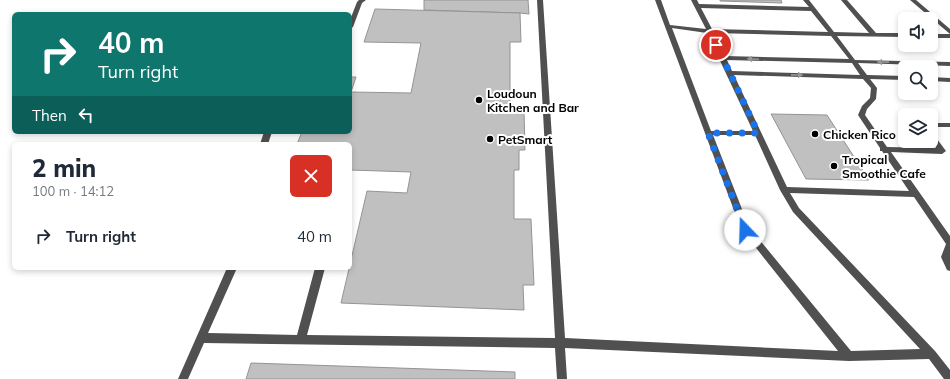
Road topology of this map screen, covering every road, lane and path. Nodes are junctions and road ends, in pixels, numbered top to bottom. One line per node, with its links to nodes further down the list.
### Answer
1 (364, 0): 9 (lane)
2 (540, 0): 40 (lane)
3 (658, 0): 10 (lane)
4 (806, 0): 8 (lane)
5 (844, 0): 14 (lane)
6 (914, 0): 12 (lane)
7 (696, 3): 8 (lane); 11 (lane)
8 (813, 9): 13 (lane)
9 (352, 21)
10 (668, 26): 11 (lane); 28 (lane)
11 (708, 31): 13 (lane); 18 (lane)
12 (950, 32)
13 (832, 34): 14 (lane); 19 (lane)
14 (874, 35): 15 (lane)
15 (898, 35)
16 (938, 36): 17 (lane)
17 (950, 36)
18 (723, 58): 19 (lane, one-way to 18); 21 (lane)
19 (854, 62): 20 (lane, one-way to 19); 22 (lane)
20 (950, 64)
21 (730, 73): 22 (lane, one-way to 22); 29 (lane)
22 (866, 76): 23 (lane); 31 (lane)
23 (898, 78)
24 (938, 79): 25 (lane)
25 (950, 80)
26 (938, 125): 27 (lane)
27 (950, 125)
28 (708, 133): 29 (lane); 42 (lane)
29 (758, 133): 32 (lane)
30 (938, 146): 31 (lane)
31 (883, 149): 33 (lane)
32 (784, 190): 33 (lane); 41 (lane)
33 (915, 194): 34 (lane)
34 (950, 244): 35 (lane)
35 (950, 267)
36 (231, 270): 38 (lane)
37 (319, 270): 39 (lane)
38 (200, 338): 39 (lane); 44 (lane)
39 (301, 340): 40 (lane)
40 (561, 343): 42 (lane); 45 (lane)
41 (931, 354): 42 (lane); 43 (lane)
42 (849, 356)
43 (950, 378)
44 (183, 379)
45 (562, 379)

